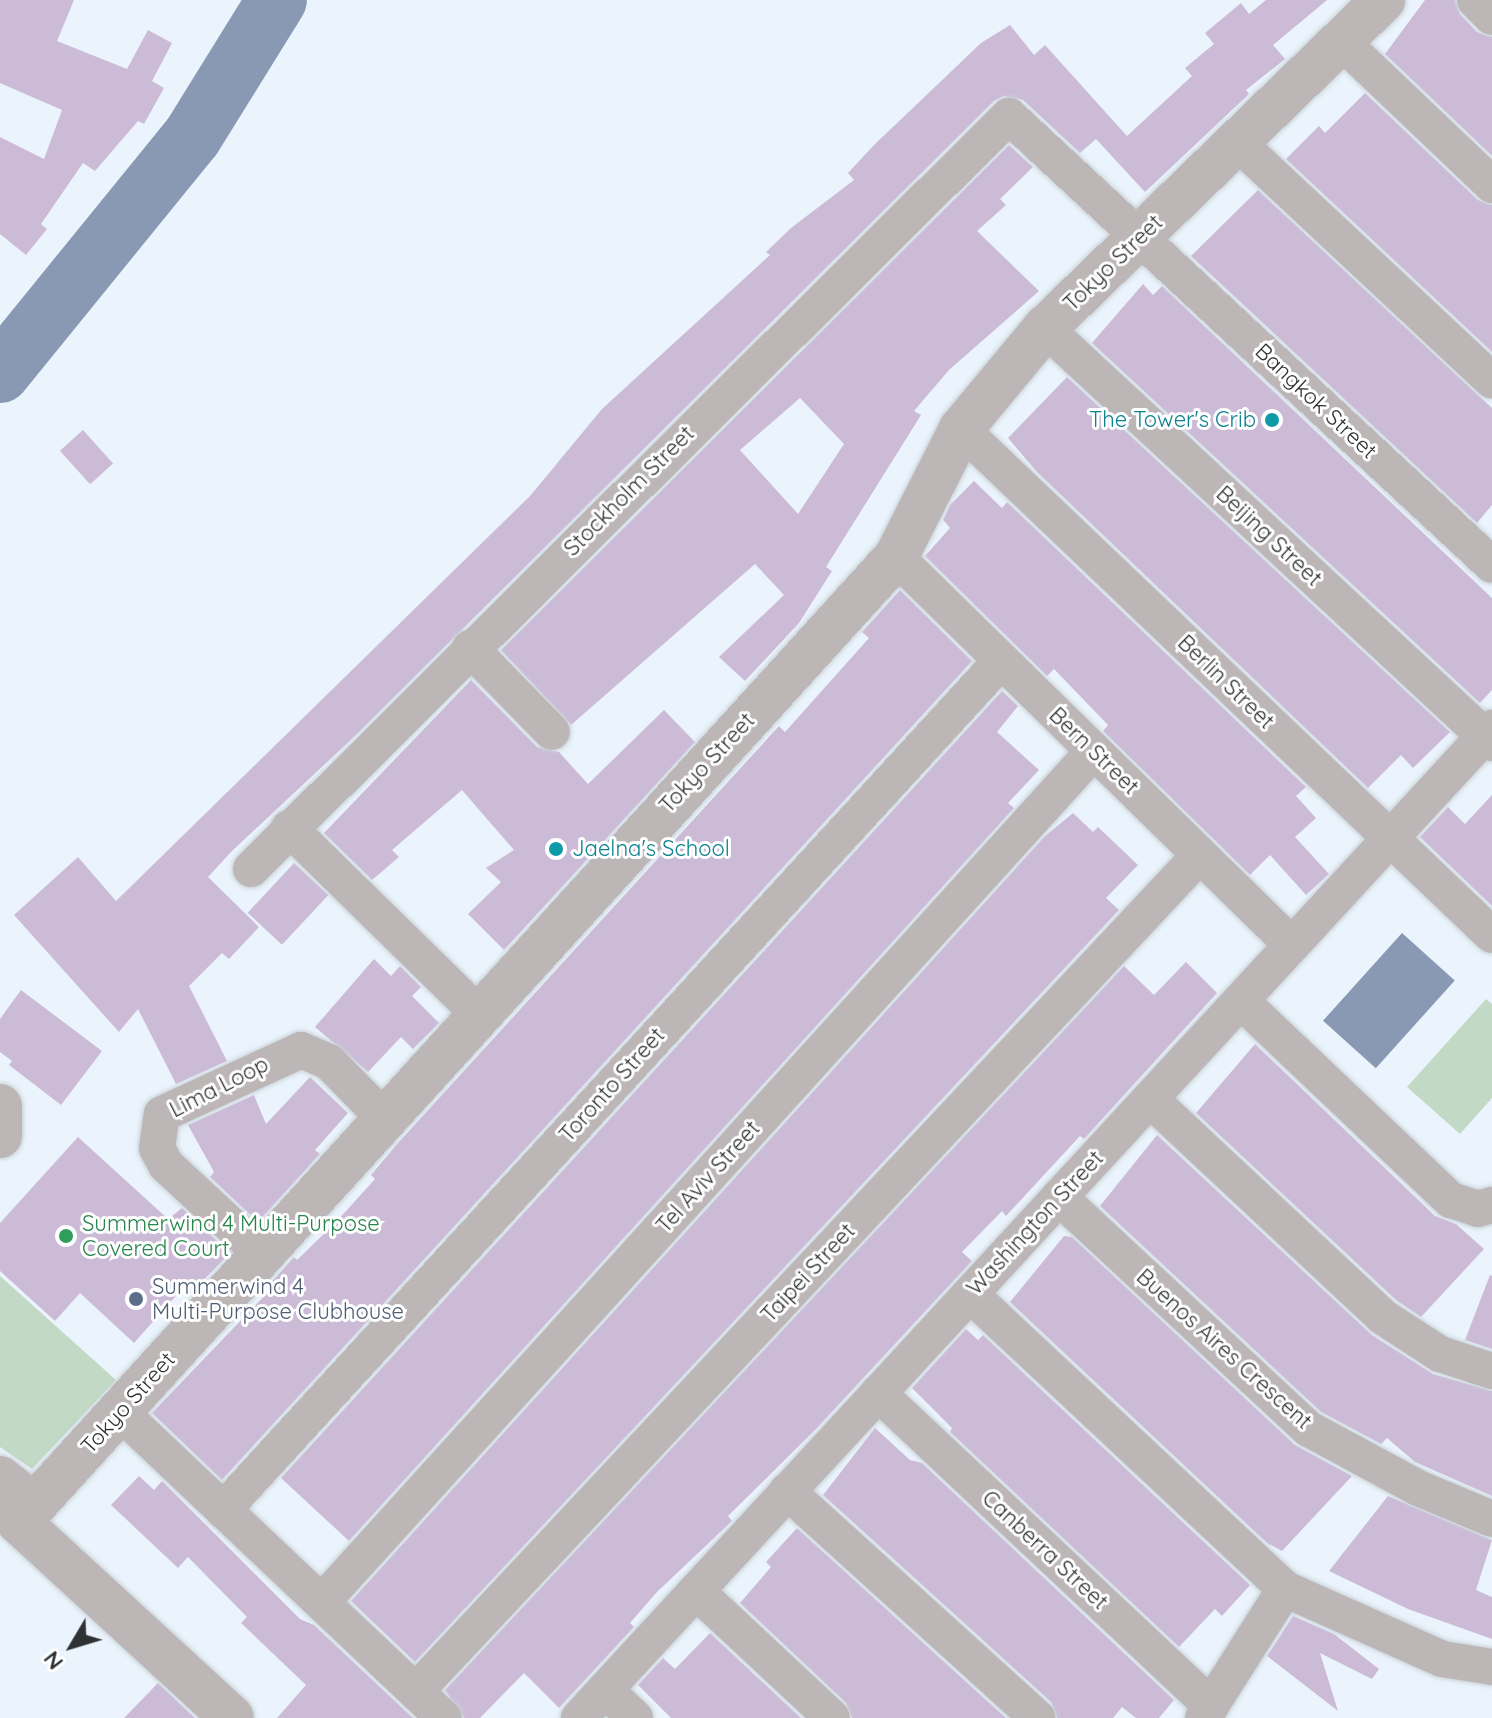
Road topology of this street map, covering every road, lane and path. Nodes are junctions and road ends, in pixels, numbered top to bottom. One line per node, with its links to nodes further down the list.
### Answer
1 (1383, 0): 4 (street, Tokyo Street)
2 (1475, 0): 3 (street)
3 (1492, 17)
4 (1341, 41): 6 (street, Tokyo Street); 7 (street)
5 (1009, 116): 8 (street, Bangkok Street); 14 (street, Stockholm Street)
6 (1237, 142): 8 (street, Tokyo Street); 10 (street)
7 (1492, 185)
8 (1140, 237): 9 (street, Tokyo Street); 13 (street, Bangkok Street)
9 (1045, 328): 11 (street, Tokyo Street); 17 (street, Beijing Street)
10 (1492, 381)
11 (961, 429): 12 (street, Tokyo Street); 20 (street, Berlin Street)
12 (896, 557): 15 (street, Bern Street); 26 (street, Tokyo Street)
13 (1492, 565)
14 (470, 648): 16 (street); 19 (street, Stockholm Street)
15 (1001, 661): 18 (street, Bern Street); 40 (street, Toronto Street)
16 (552, 732)
17 (1489, 736): 20 (street, Washington Street)
18 (1094, 751): 21 (street, Bern Street); 45 (street, Tel Aviv Street)
19 (289, 828): 22 (street, Stockholm Street); 26 (street)
20 (1390, 838): 23 (street, Berlin Street); 24 (street, Washington Street)
21 (1200, 855): 24 (street, Bern Street); 48 (street, Taipei Street)
22 (251, 869)
23 (1492, 935)
24 (1292, 945): 25 (street, Washington Street)
25 (1241, 1001): 27 (street, Washington Street); 32 (street)
26 (478, 1013): 29 (street, Tokyo Street)
27 (1150, 1099): 31 (street, Washington Street); 35 (street)
28 (0, 1106): 30 (street)
29 (384, 1118): 33 (street, Tokyo Street); 33 (street, Lima Loop)
30 (0, 1136)
31 (1059, 1197): 34 (street, Washington Street); 41 (street, Buenos Aires Crescent)
32 (1492, 1205)
33 (262, 1254): 37 (street, Tokyo Street)
34 (970, 1294): 36 (street, Washington Street); 43 (street)
35 (1492, 1371)
36 (878, 1393): 39 (street, Washington Street); 49 (street, Canberra Street)
37 (121, 1413): 40 (street); 42 (street, Tokyo Street)
38 (0, 1478): 42 (street)
39 (787, 1491): 44 (street, Washington Street); 55 (street)
40 (223, 1510): 45 (street)
41 (1492, 1519)
42 (10, 1522): 50 (street)
43 (1285, 1589): 46 (street); 49 (street)
44 (696, 1591): 47 (street, Washington Street); 54 (street)
45 (322, 1602): 48 (street)
46 (1492, 1667)
47 (605, 1690): 52 (street, Washington Street); 53 (street)
48 (416, 1691): 51 (street)
49 (1207, 1712)
50 (232, 1718)
51 (444, 1718)
52 (579, 1718)
53 (635, 1718)
54 (832, 1718)
55 (1037, 1718)

